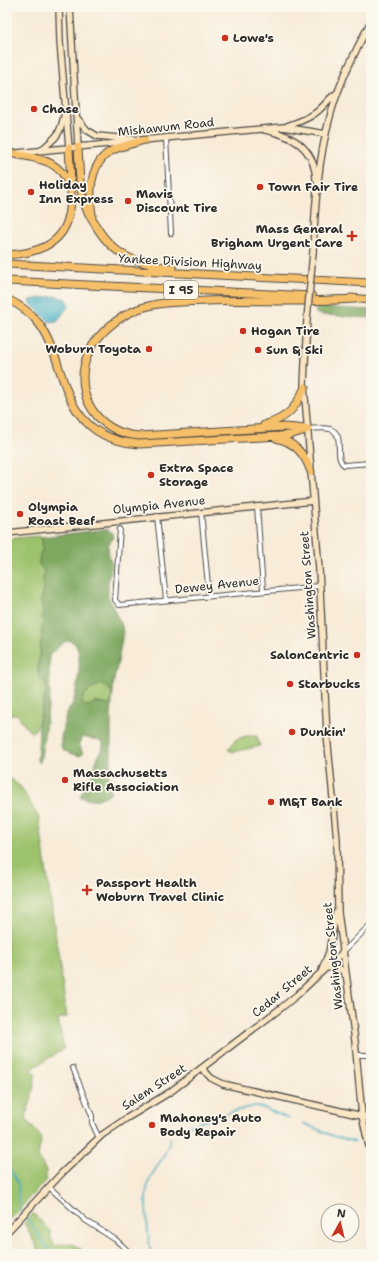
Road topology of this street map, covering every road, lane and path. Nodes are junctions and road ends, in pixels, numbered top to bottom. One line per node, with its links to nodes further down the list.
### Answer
1 (59, 7): 5 (main road)
2 (70, 7): 6 (main road)
3 (371, 20): 4 (main road, Washington Street)
4 (338, 93): 7 (main road); 9 (main road, Washington Street)
5 (66, 108): 13 (main road); 14 (main road)
6 (76, 117): 11 (main road); 12 (main road)
7 (283, 127): 8 (main road, Mishawum Road); 9 (main road, Mishawum Road)
8 (257, 129): 10 (main road, Mishawum Road); 16 (main road)
9 (326, 134): 16 (main road, Washington Street)
10 (166, 138): 11 (main road, Mishawum Road); 19 (street)
11 (145, 140): 12 (main road, Mishawum Road); 18 (highway)
12 (78, 147): 13 (main road, Mishawum Road); 18 (highway)
13 (69, 148): 14 (main road, Mishawum Road); 17 (highway)
14 (40, 151): 15 (main road, Mishawum Road)
15 (8, 154): 17 (highway)
16 (316, 191): 28 (main road, Washington Street, bridge)
17 (71, 193): 20 (highway)
18 (93, 222): 22 (highway)
19 (171, 232)
20 (7, 255)
21 (7, 264): 22 (highway, Yankee Division Highway / I 95)
22 (220, 275): 24 (highway, Yankee Division Highway / I 95)
23 (7, 281): 26 (highway, I 95)
24 (371, 283)
25 (7, 299): 31 (highway)
26 (355, 299): 27 (highway, I 95); 29 (highway)
27 (371, 300)
28 (305, 387): 29 (highway); 30 (main road, Washington Street)
29 (246, 429): 30 (highway)
30 (308, 429): 31 (highway); 32 (street); 33 (main road, Washington Street)
31 (270, 437): 33 (highway)
32 (371, 463)
33 (311, 472): 34 (main road, Washington Street)
34 (314, 501): 35 (main road, Olympia Avenue); 40 (main road, Washington Street)
35 (256, 506): 36 (main road, Olympia Avenue); 41 (street)
36 (201, 512): 37 (main road, Olympia Avenue); 42 (street)
37 (157, 516): 39 (main road, Olympia Avenue); 43 (street)
38 (120, 529): 43 (street, Dewey Avenue)
39 (7, 532)
40 (320, 586): 41 (street, Dewey Avenue); 44 (main road, Washington Street)
41 (263, 590): 42 (street, Dewey Avenue)
42 (210, 596): 43 (street, Dewey Avenue)
43 (166, 600)
44 (337, 902): 46 (main road, Washington Street); 48 (main road)
45 (371, 924): 46 (street, Cedar Street)
46 (343, 952): 47 (main road, Cedar Street); 49 (main road, Washington Street)
47 (325, 969): 48 (main road, Cedar Street); 49 (main road)
48 (320, 974): 53 (main road, Cedar Street)
49 (346, 976): 50 (main road, Washington Street)
50 (357, 1055): 51 (street); 54 (main road, Washington Street)
51 (371, 1055)
52 (73, 1068): 56 (street)
53 (202, 1068): 54 (main road, Salem Street); 56 (main road, Salem Street)
54 (362, 1116): 55 (main road, Salem Street); 57 (main road, Washington Street)
55 (371, 1118)
56 (99, 1138): 58 (main road, Salem Street)
57 (371, 1155)
58 (49, 1187): 59 (main road, Salem Street); 60 (street)
59 (7, 1232)
60 (131, 1254)

